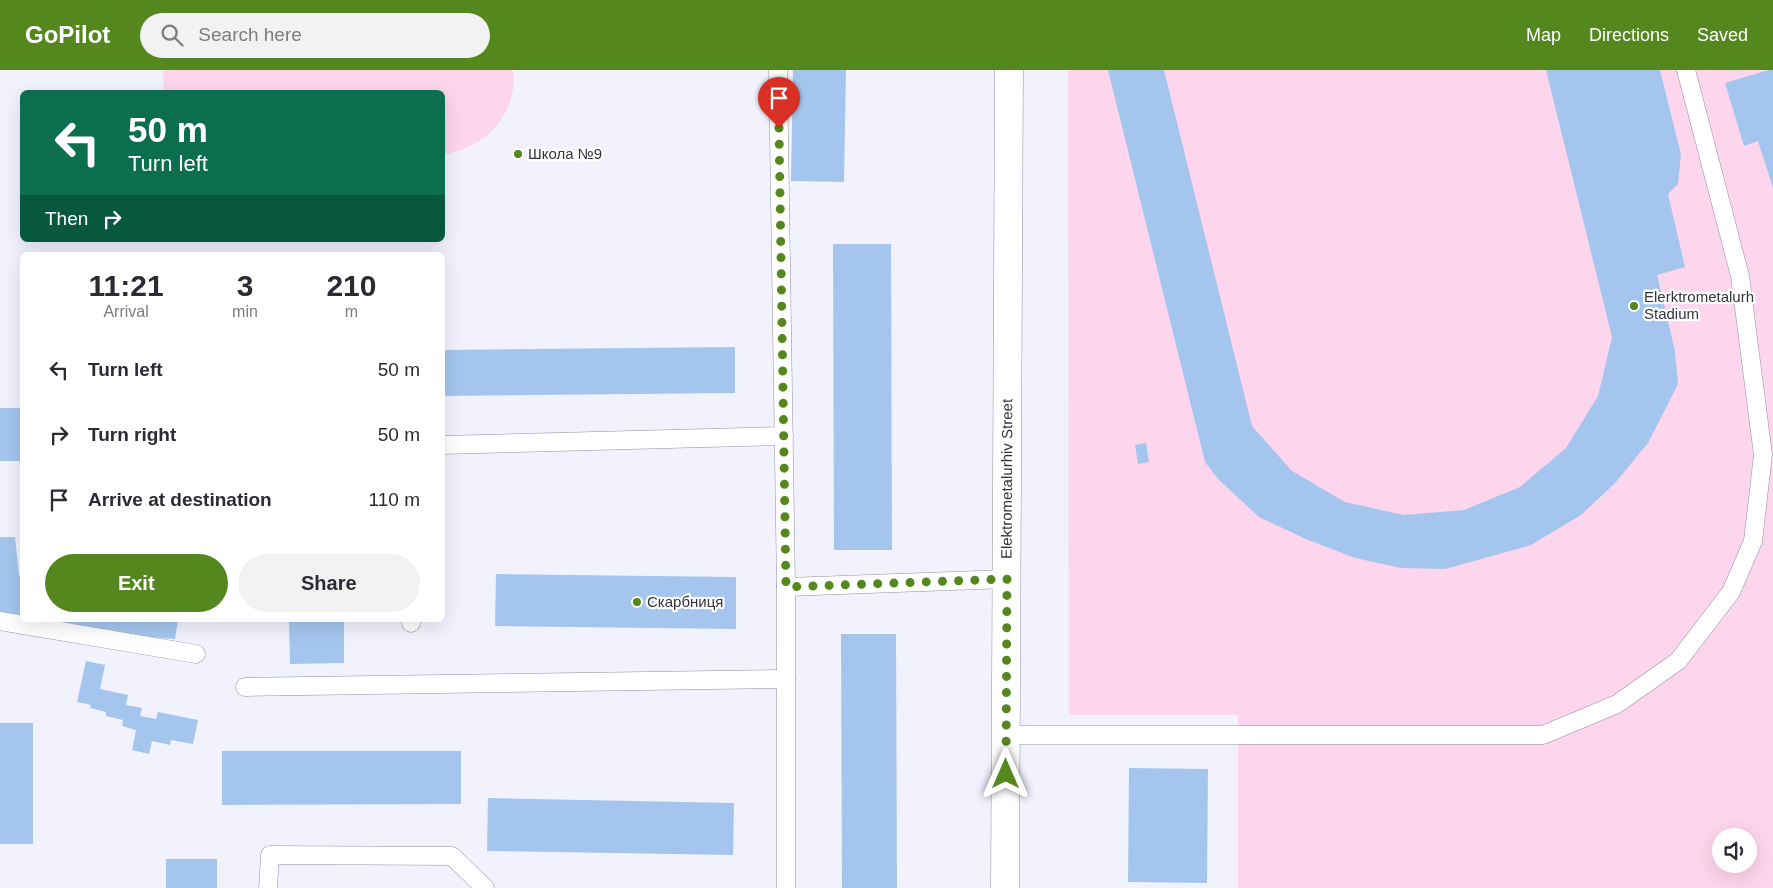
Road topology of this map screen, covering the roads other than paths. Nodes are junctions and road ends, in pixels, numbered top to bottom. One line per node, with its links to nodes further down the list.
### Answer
1 (778, 70): 4 (lane)
2 (1009, 70): 6 (main road, Elektrometalurhiv Street)
3 (1686, 70): 12 (lane)
4 (784, 436): 5 (lane); 7 (lane)
5 (445, 445)
6 (1007, 579): 7 (lane); 12 (main road, Elektrometalurhiv Street)
7 (786, 587): 10 (lane)
8 (0, 621): 9 (lane)
9 (196, 654)
10 (786, 679): 11 (lane); 15 (lane)
11 (245, 687)
12 (1006, 735): 16 (main road, Elektrometalurhiv Street)
13 (268, 888): 14 (lane)
14 (486, 888)
15 (786, 888)
16 (1005, 888)

